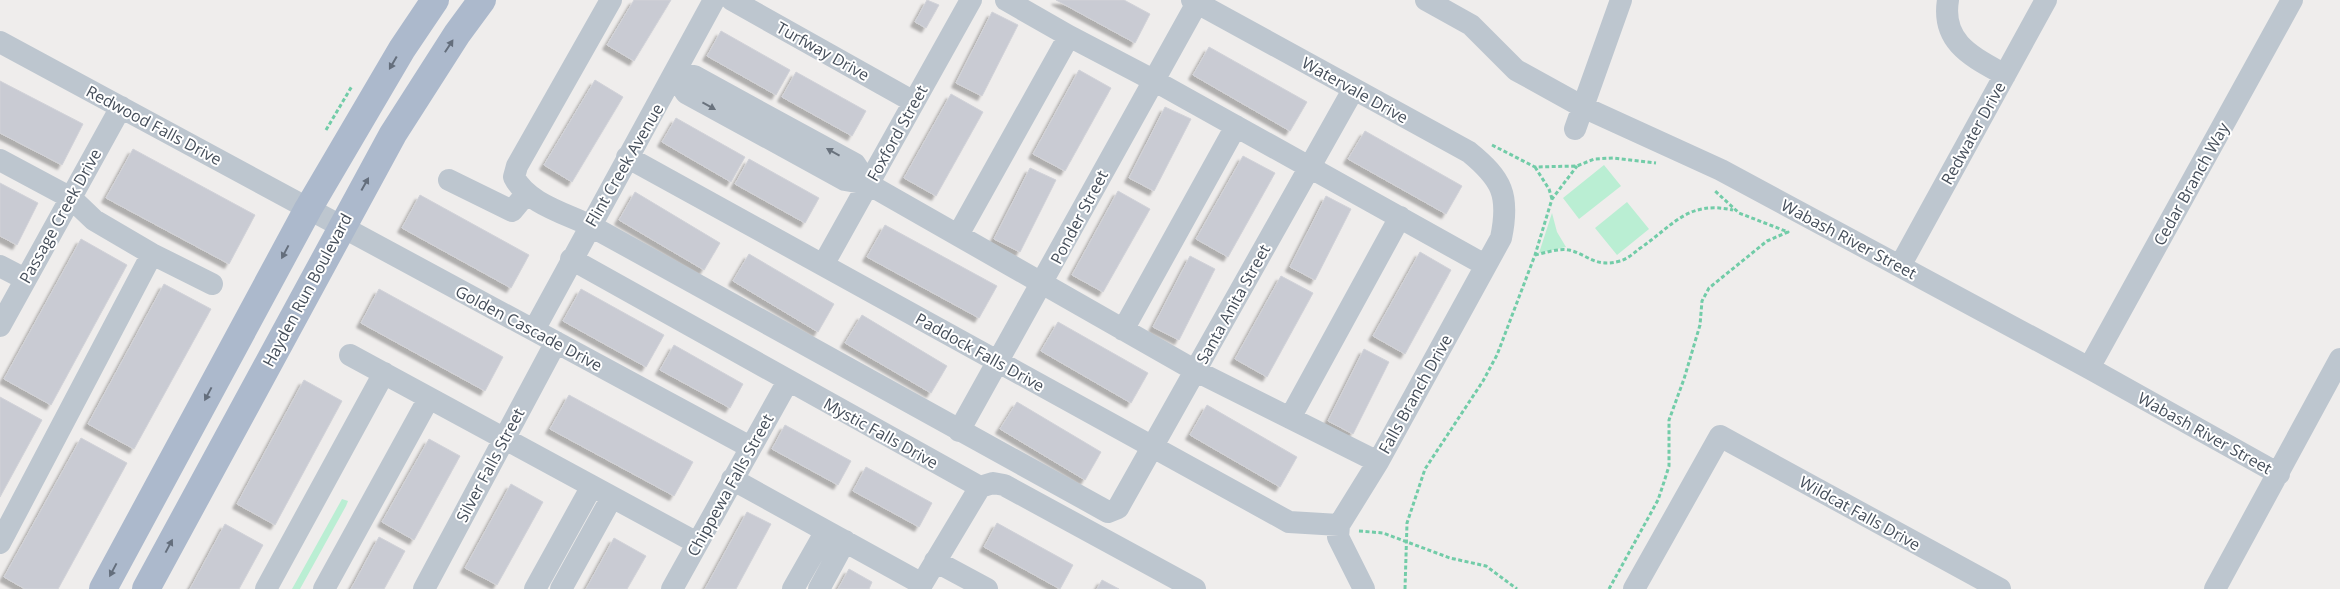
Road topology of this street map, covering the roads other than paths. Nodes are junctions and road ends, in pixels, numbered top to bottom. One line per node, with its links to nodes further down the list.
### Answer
1 (435, 0): 33 (main road, one-way to 33)
2 (482, 0): 36 (main road, Hayden Run Boulevard, one-way to 2)
3 (611, 0): 30 (street)
4 (714, 0): 16 (street, Flint Creek Avenue)
5 (732, 0): 20 (street, Turfway Drive)
6 (971, 0): 20 (street, Foxford Street)
7 (1006, 0): 14 (street)
8 (1426, 0): 22 (street, Wabash River Street)
9 (1621, 0): 22 (street)
10 (1948, 0): 17 (street)
11 (2046, 0): 17 (street, Redwater Drive)
12 (2292, 0): 54 (street, Cedar Branch Way)
13 (1195, 1): 18 (street, Ponder Street); 19 (street, Watervale Drive)
14 (1069, 36): 18 (street); 37 (street)
15 (0, 42): 21 (street, Redwood Falls Drive)
16 (674, 75): 25 (street, Flint Creek Avenue); 29 (street)
17 (2004, 75): 43 (street, Redwater Drive)
18 (1153, 80): 23 (street); 45 (street, Ponder Street)
19 (1353, 90): 27 (street, Santa Anita Street); 31 (street, Watervale Drive)
20 (914, 102): 29 (street, Foxford Street)
21 (121, 107): 32 (street, Passage Creek Drive); 33 (street, Redwood Falls Drive)
22 (1583, 107): 24 (street); 43 (street, Wabash River Street)
23 (1236, 126): 27 (street); 49 (street)
24 (1575, 129)
25 (627, 157): 35 (street, Flint Creek Avenue); 40 (street, Paddock Falls Drive)
26 (0, 160): 32 (street)
27 (1310, 167): 34 (street); 55 (street, Santa Anita Street)
28 (449, 180): 30 (street)
29 (868, 184): 37 (street); 40 (street, Foxford Street)
30 (527, 193): 35 (street)
31 (1503, 194): 41 (street, Falls Branch Drive)
32 (71, 198): 38 (street); 44 (street, Passage Creek Drive)
33 (308, 209): 36 (street, Golden Cascade Drive); 76 (main road, one-way to 76)
34 (1400, 217): 41 (street); 59 (street)
35 (589, 225): 39 (street, Flint Creek Avenue); 60 (street)
36 (341, 227): 48 (street, Golden Cascade Drive); 77 (main road, Hayden Run Boulevard, one-way to 36)
37 (958, 235): 45 (street)
38 (152, 254): 46 (street); 72 (street)
39 (571, 259): 48 (street, Flint Creek Avenue); 57 (street, Mystic Falls Drive)
40 (823, 265): 53 (street, Paddock Falls Drive)
41 (1486, 265): 64 (street, Falls Branch Drive)
42 (0, 266): 44 (street)
43 (1900, 266): 54 (street, Wabash River Street)
44 (24, 279): 47 (street, Passage Creek Drive)
45 (1043, 283): 49 (street); 53 (street, Ponder Street)
46 (212, 284)
47 (0, 326)
48 (534, 330): 50 (street, Golden Cascade Drive)
49 (1123, 330): 55 (street)
50 (556, 342): 61 (street, Silver Falls Street); 62 (street, Golden Cascade Drive)
51 (350, 355): 56 (street)
52 (2340, 359): 65 (street)
53 (998, 362): 60 (street, Ponder Street); 63 (street, Paddock Falls Drive)
54 (2089, 368): 65 (street, Wabash River Street)
55 (1196, 371): 59 (street); 63 (street, Santa Anita Street)
56 (384, 373): 58 (street); 78 (street)
57 (788, 381): 62 (street, Chippewa Falls Street); 68 (street, Mystic Falls Drive)
58 (429, 398): 61 (street); 79 (street)
59 (1290, 418): 64 (street)
60 (959, 431): 63 (street, Santa Anita Street)
61 (504, 439): 67 (street); 80 (street, Silver Falls Street)
62 (750, 447): 66 (street, Chippewa Falls Street)
63 (1152, 448): 70 (street, Paddock Falls Drive)
64 (1378, 462): 70 (street, Falls Branch Drive)
65 (2279, 474): 91 (street)
66 (732, 479): 71 (street); 73 (street, Chippewa Falls Street)
67 (592, 486): 69 (street); 81 (street)
68 (980, 487): 74 (street); 87 (street)
69 (612, 497): 73 (street); 82 (street)
70 (1339, 525): 88 (street)
71 (835, 536): 75 (street); 84 (street); 85 (street)
72 (0, 543)
73 (697, 544): 83 (street, Chippewa Falls Street)
74 (935, 561): 75 (street); 86 (street)
75 (921, 587)
76 (103, 589)
77 (146, 589)
78 (266, 589)
79 (324, 589)
80 (424, 589)
81 (535, 589)
82 (561, 589)
83 (672, 589)
84 (794, 589)
85 (819, 589)
86 (987, 589)
87 (1195, 589)
88 (1364, 589)
89 (1634, 589): 90 (street, Wildcat Falls Drive)
90 (2000, 589)
91 (2215, 589)

